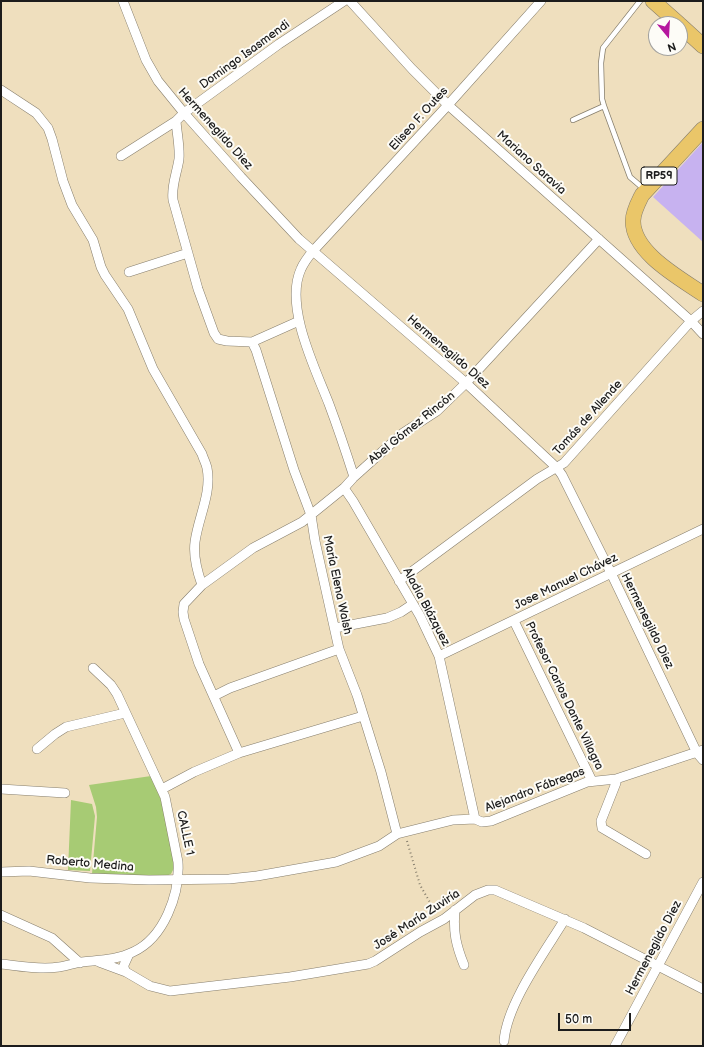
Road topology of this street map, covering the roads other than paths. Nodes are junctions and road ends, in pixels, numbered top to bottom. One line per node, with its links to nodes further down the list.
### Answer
1 (123, 1): 13 (street, Hermenegildo Diez)
2 (344, 1): 13 (street, Domingo Isasmendi)
3 (350, 1): 11 (street, Mariano Saravia)
4 (541, 1): 11 (street, Eliseo F. Outes)
5 (640, 1): 12 (lane)
6 (653, 1): 7 (main road)
7 (671, 16)
8 (688, 32): 9 (main road)
9 (703, 46)
10 (1, 90): 37 (street)
11 (448, 105): 19 (street, Mariano Saravia); 20 (street, Eliseo F. Outes)
12 (604, 106): 14 (lane); 18 (lane)
13 (184, 114): 15 (street, Domingo Isasmendi); 20 (street, Hermenegildo Diez)
14 (573, 120)
15 (176, 121): 17 (street, Domingo Isasmendi); 21 (street)
16 (703, 129): 18 (main road, RP59)
17 (121, 156)
18 (646, 190): 23 (main road, RP59)
19 (599, 239): 26 (street, Mariano Saravia); 29 (street, Abel Gómez Rincón)
20 (313, 251): 25 (street, Eliseo F. Outes); 29 (street, Hermenegildo Diez)
21 (188, 253): 22 (street); 28 (street)
22 (129, 272)
23 (703, 294)
24 (703, 311): 26 (street, Tomás de Allende)
25 (299, 321): 28 (street); 31 (street, Eliseo F. Outes)
26 (691, 321): 27 (street, Mariano Saravia); 30 (street, Tomás de Allende)
27 (703, 334)
28 (252, 342): 33 (street, María Elena Walsh)
29 (466, 383): 30 (street, Hermenegildo Diez); 31 (street, Abel Gómez Rincón)
30 (557, 468): 35 (street, Hermenegildo Diez); 36 (street, Tomás de Allende)
31 (354, 477): 32 (street, Abel Gómez Rincón)
32 (344, 488): 33 (street, Abel Gómez Rincón); 36 (street, Aladia Blázquez)
33 (311, 515): 37 (street, Abel Gómez Rincón); 40 (street, María Elena Walsh)
34 (703, 529): 35 (street, Jose Manuel Chávez)
35 (611, 573): 39 (street, Jose Manuel Chávez); 49 (street, Hermenegildo Diez)
36 (399, 581): 38 (street, Aladia Blázquez)
37 (202, 585): 44 (street, Abel Gómez Rincón)
38 (413, 604): 40 (street); 42 (street, Aladia Blázquez)
39 (514, 621): 42 (street, Jose Manuel Chávez); 51 (street, Profesor Carlos Dante Villagra)
40 (335, 628): 41 (street, María Elena Walsh)
41 (338, 649): 44 (street); 46 (street, María Elena Walsh)
42 (439, 656): 55 (street, Aladia Blázquez)
43 (93, 668): 45 (street, CALLE 1)
44 (214, 696): 48 (street)
45 (125, 713): 47 (street); 53 (street, CALLE 1)
46 (363, 716): 48 (street); 56 (street, María Elena Walsh)
47 (37, 749)
48 (239, 753): 53 (street)
49 (701, 754): 50 (street, Alejandro Fábregas)
50 (616, 779): 51 (street, Alejandro Fábregas); 57 (street)
51 (592, 781): 55 (street, Alejandro Fábregas)
52 (1, 789): 54 (street)
53 (162, 789): 59 (street, CALLE 1)
54 (65, 793)
55 (475, 819): 56 (street, Alejandro Fábregas)
56 (401, 833): 59 (street, Alejandro Fábregas)
57 (646, 854)
58 (1, 872): 59 (street, Roberto Medina)
59 (177, 880): 64 (street, CALLE 1)
60 (703, 882): 69 (street, Hermenegildo Diez)
61 (455, 910): 63 (street, José María Zuviría); 68 (street); 70 (street, José María Zuviría)
62 (1, 915): 66 (street)
63 (565, 919): 69 (street, José María Zuviría); 72 (street)
64 (129, 954): 65 (street, CALLE 1); 70 (street)
65 (96, 961): 66 (street, CALLE 1); 70 (street, José María Zuviría)
66 (80, 963): 67 (street, CALLE 1)
67 (1, 964)
68 (464, 965)
69 (658, 966): 71 (street, José María Zuviría); 73 (street, Hermenegildo Diez)
70 (126, 972)
71 (703, 989)
72 (504, 1041)
73 (615, 1046)

